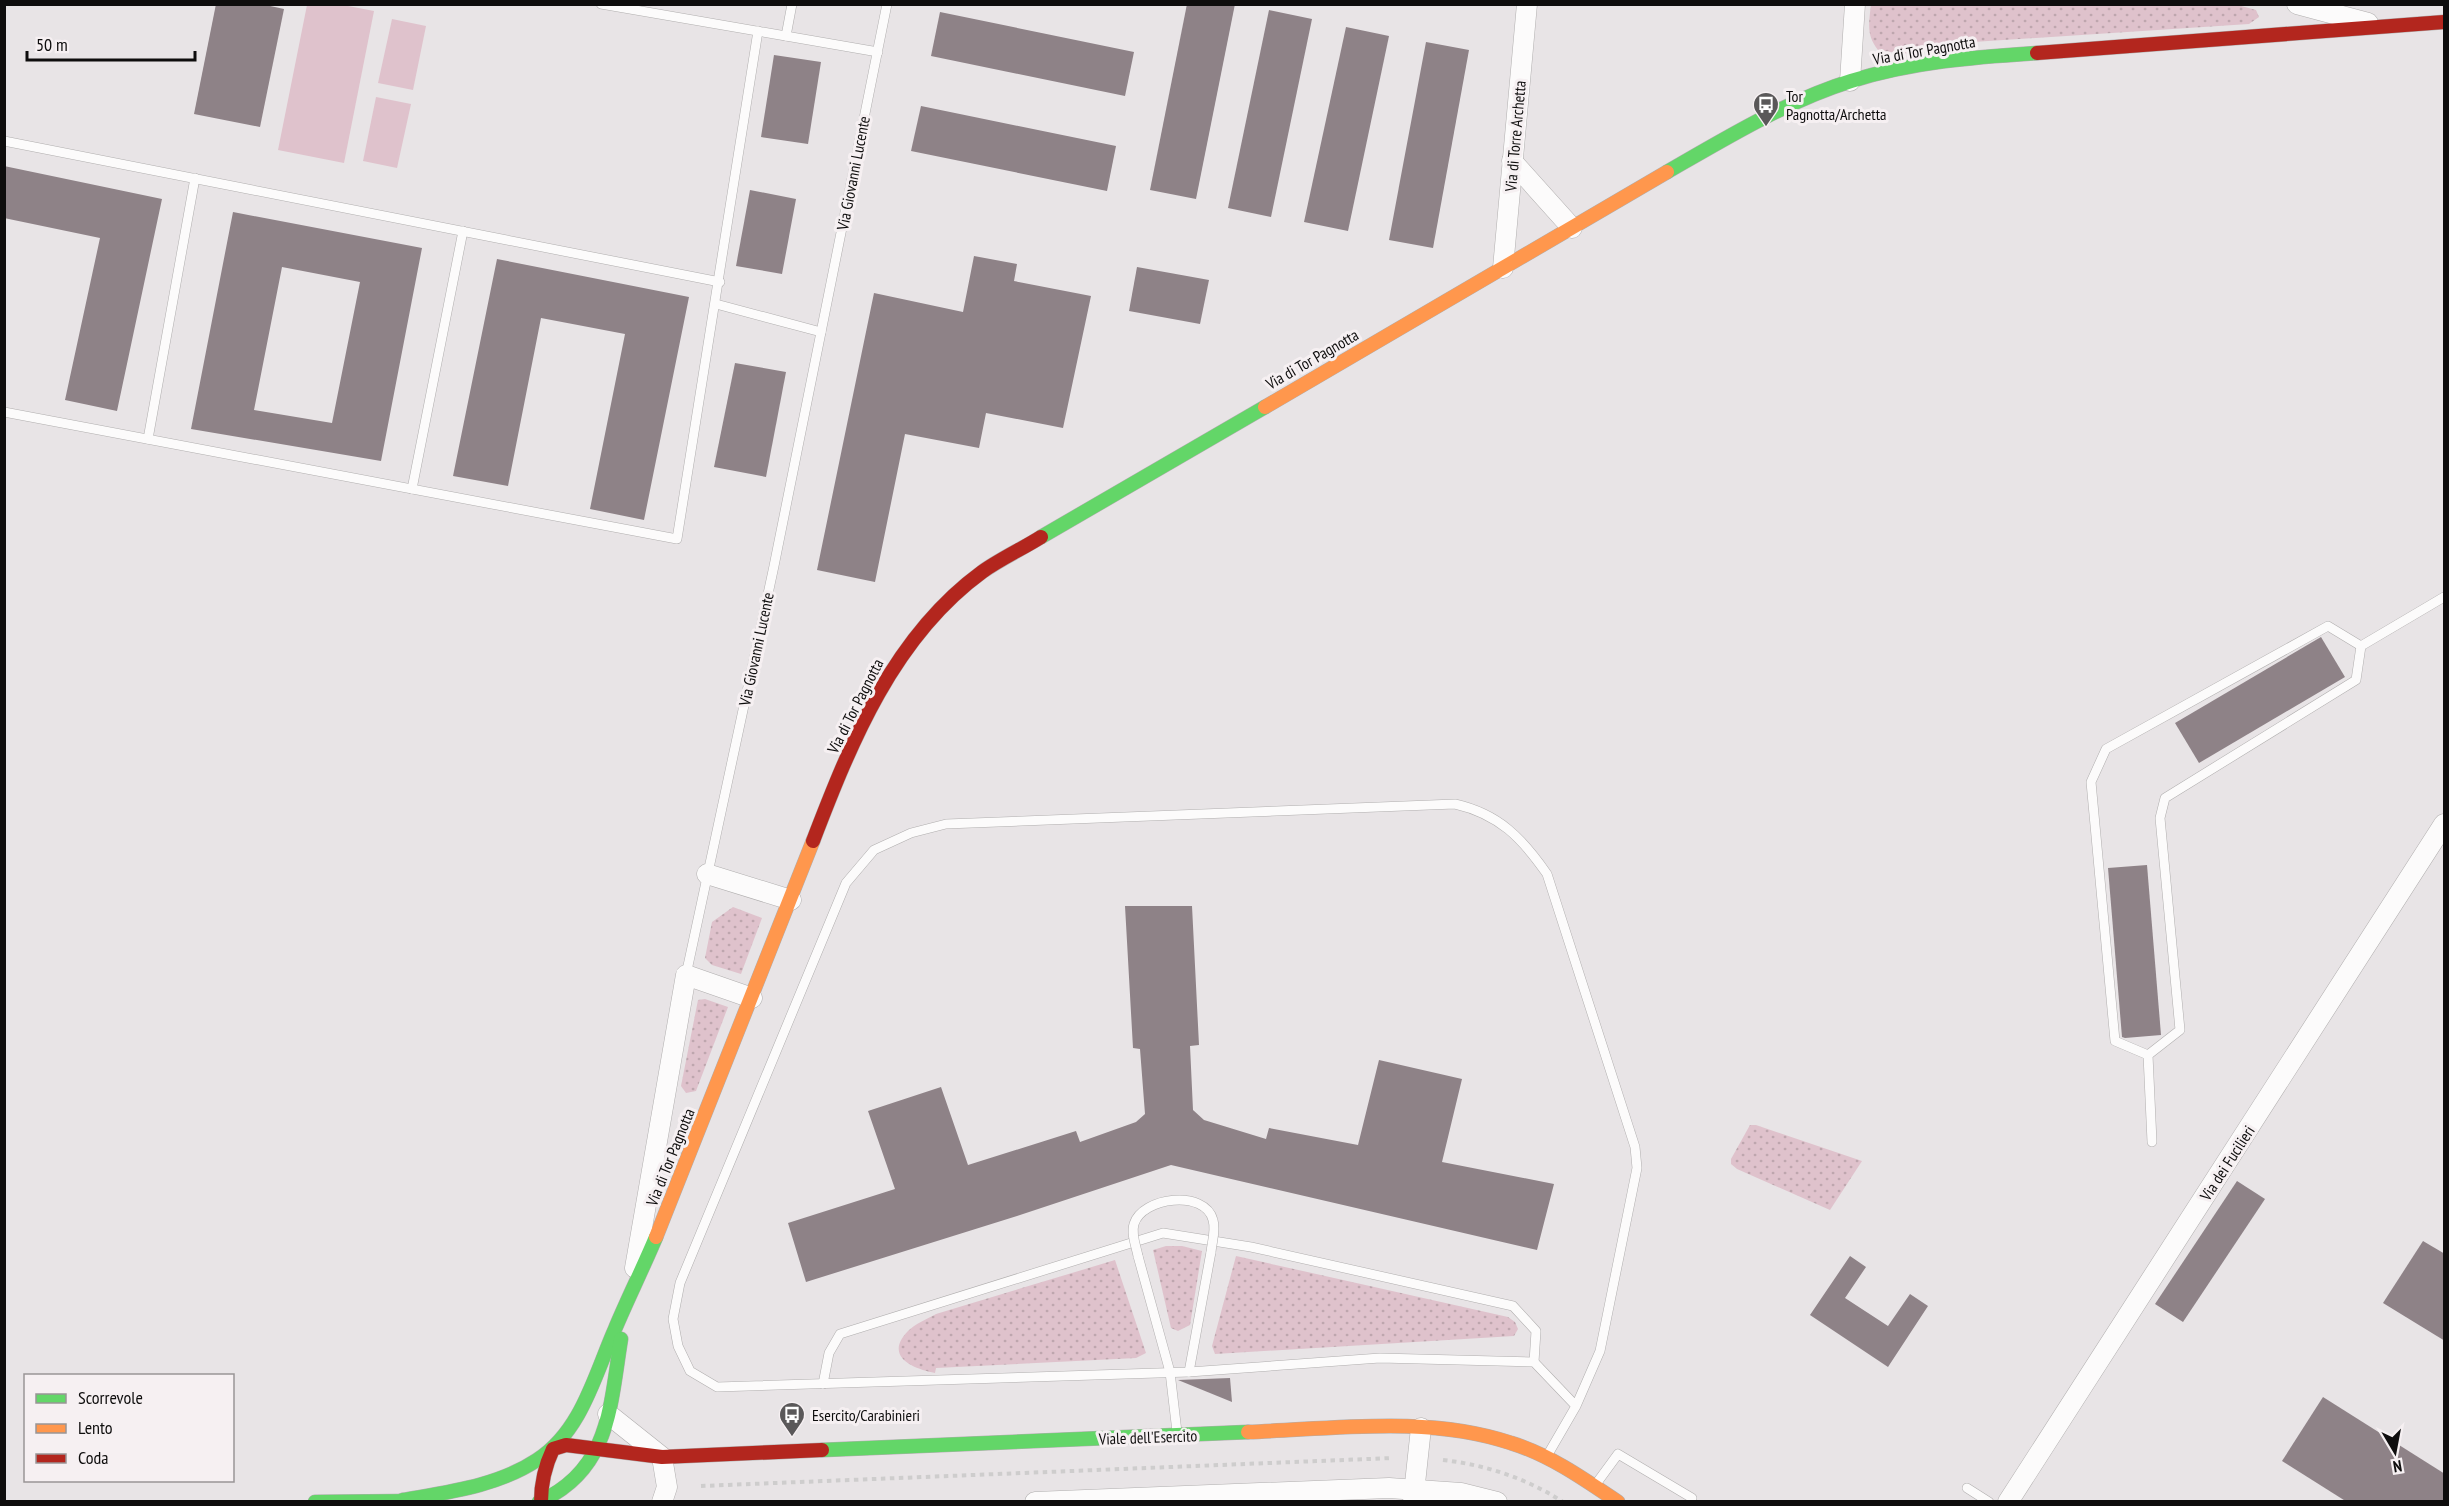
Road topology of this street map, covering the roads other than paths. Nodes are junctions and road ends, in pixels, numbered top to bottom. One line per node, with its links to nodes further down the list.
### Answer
1 (601, 4): 9 (lane)
2 (792, 4): 10 (lane)
3 (887, 4): 11 (lane, Via Giovanni Lucente)
4 (1527, 4): 14 (street, Via di Torre Archetta)
5 (1856, 4): 12 (street)
6 (2297, 4): 8 (street)
7 (2445, 22): 8 (street, Via di Tor Pagnotta)
8 (2382, 27): 12 (street, Via di Tor Pagnotta)
9 (758, 31): 10 (lane); 19 (lane)
10 (786, 36): 11 (lane)
11 (878, 52): 21 (lane, Via Giovanni Lucente)
12 (1850, 81): 16 (street, Via di Tor Pagnotta)
13 (4, 141): 15 (lane)
14 (1512, 161): 16 (street); 18 (street, Via di Torre Archetta)
15 (195, 178): 17 (lane); 23 (lane)
16 (1572, 228): 18 (street, Via di Tor Pagnotta)
17 (463, 231): 19 (lane); 24 (lane)
18 (1503, 268): 29 (street, Via di Tor Pagnotta)
19 (720, 282): 20 (lane)
20 (716, 304): 21 (lane); 24 (lane)
21 (821, 332): 28 (lane, Via Giovanni Lucente)
22 (4, 412): 23 (lane)
23 (148, 439): 24 (lane)
24 (412, 489)
25 (2445, 597): 26 (lane)
26 (2361, 646): 32 (lane); 32 (lane)
27 (2445, 824): 60 (street, Via dei Fucilieri)
28 (707, 874): 29 (street); 30 (lane, Via Giovanni Lucente)
29 (791, 900): 31 (street, Via di Tor Pagnotta)
30 (686, 975): 31 (street); 34 (street, Via Giovanni Lucente)
31 (752, 998): 34 (street, Via di Tor Pagnotta)
32 (2148, 1055): 33 (lane)
33 (2152, 1142)
34 (632, 1294): 40 (street, Via di Tor Pagnotta); 43 (street, Via di Tor Pagnotta)
35 (1534, 1362): 37 (lane); 38 (lane); 39 (lane)
36 (1170, 1372): 37 (lane); 37 (lane, bridge); 38 (lane); 42 (lane)
37 (1189, 1372)
38 (823, 1384): 39 (lane)
39 (1576, 1406): 46 (lane)
40 (608, 1414): 44 (street, Via di Tor Pagnotta); 45 (street)
41 (1421, 1428): 42 (street, Viale dell'Esercito); 46 (street, Viale dell'Esercito); 49 (street)
42 (1177, 1436): 45 (street, Viale dell'Esercito)
43 (552, 1449): 44 (street, Viale dell'Esercito); 51 (street, Via di Tor Pagnotta); 52 (street)
44 (597, 1449): 45 (street, Viale dell'Esercito); 52 (street, Via di Tor Pagnotta)
45 (662, 1457): 55 (street)
46 (1545, 1458): 47 (street, Viale dell'Esercito)
47 (1594, 1486): 50 (lane); 58 (street, Viale dell'Esercito)
48 (1967, 1488): 59 (lane)
49 (1414, 1495): 56 (street); 57 (street)
50 (1692, 1498)
51 (403, 1500): 53 (street, Via di Tor Pagnotta); 54 (street, Via di Tor Pagnotta)
52 (540, 1501)
53 (315, 1502)
54 (422, 1502)
55 (662, 1502)
56 (1035, 1502)
57 (1497, 1502)
58 (1618, 1502)
59 (1989, 1502)
60 (2008, 1502)

